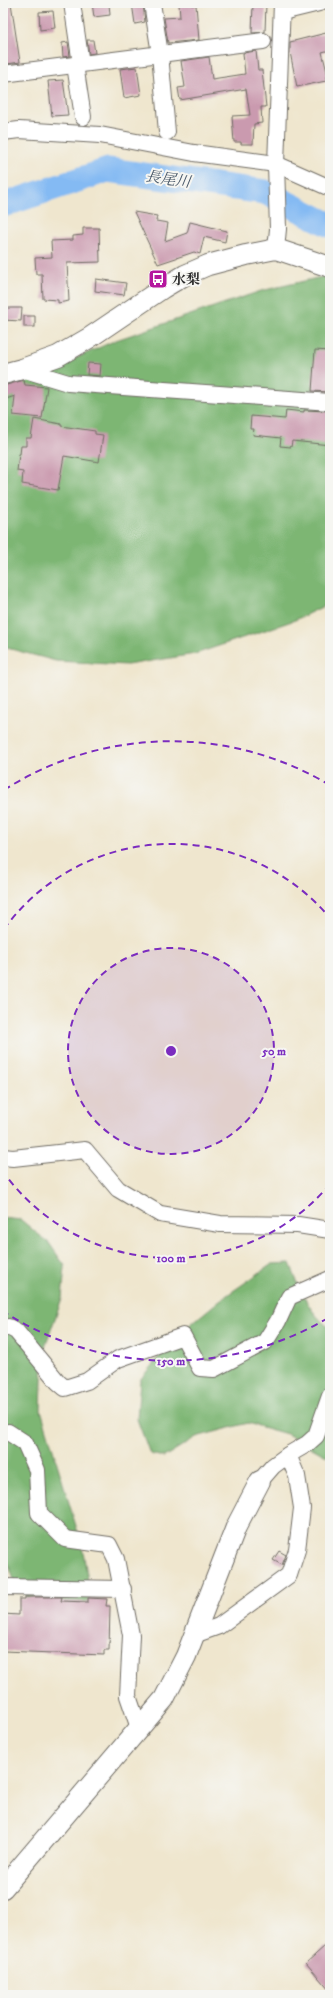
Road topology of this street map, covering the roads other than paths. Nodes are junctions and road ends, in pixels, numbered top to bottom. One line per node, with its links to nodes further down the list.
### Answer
1 (72, 3): 7 (street)
2 (152, 3): 6 (street)
3 (319, 3): 4 (street)
4 (282, 7): 12 (street)
5 (263, 41): 6 (street)
6 (160, 54): 7 (street); 11 (street)
7 (78, 64): 8 (street); 9 (street)
8 (3, 74)
9 (83, 117)
10 (3, 132): 12 (street)
11 (167, 132)
12 (276, 170): 13 (street); 14 (street)
13 (330, 188)
14 (276, 249): 15 (street); 16 (street)
15 (330, 267)
16 (22, 369): 17 (street); 18 (street)
17 (3, 374)
18 (330, 402)
19 (3, 1157): 20 (street)
20 (330, 1230)
21 (330, 1279): 22 (street)
22 (3, 1329)
23 (330, 1396): 25 (street)
24 (3, 1433): 28 (street)
25 (288, 1455): 26 (street); 29 (street)
26 (260, 1481): 29 (street)
27 (3, 1587): 28 (street)
28 (123, 1589): 30 (street)
29 (194, 1635): 30 (street)
30 (140, 1728): 31 (street)
31 (3, 1888)

